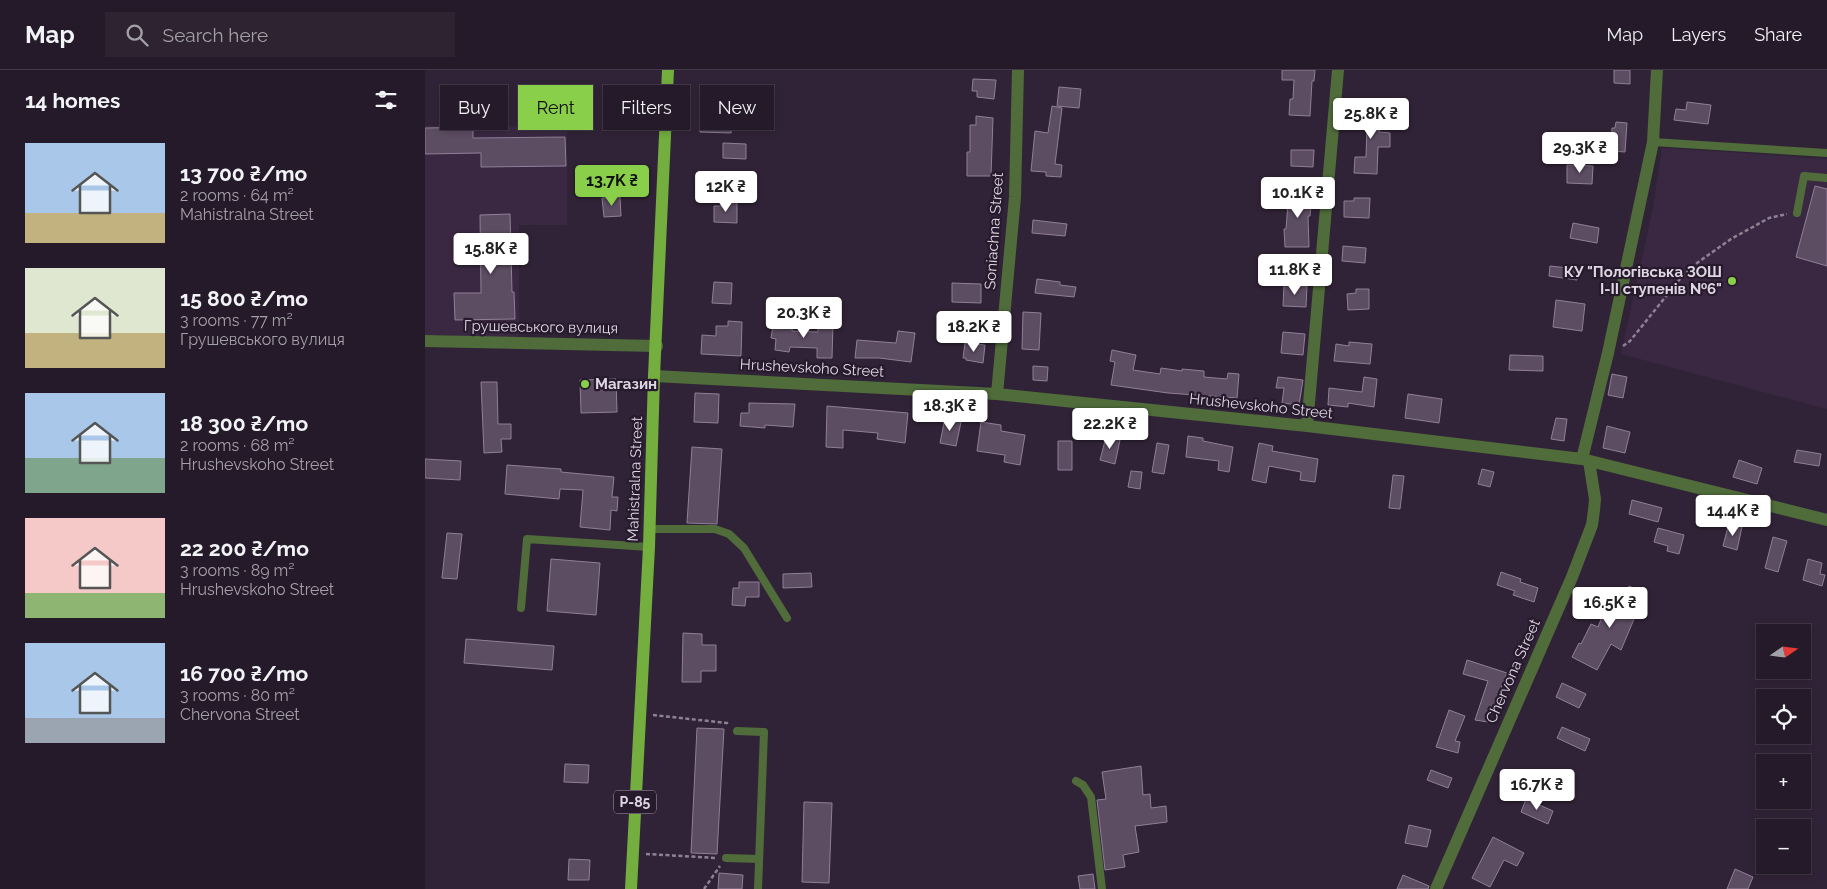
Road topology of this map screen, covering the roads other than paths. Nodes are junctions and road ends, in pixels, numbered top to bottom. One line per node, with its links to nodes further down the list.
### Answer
1 (669, 70): 10 (main road, Mahistralna Street / Р-85)
2 (1018, 70): 12 (street, Soniachna Street)
3 (1338, 70): 13 (street)
4 (1657, 70): 5 (street, Chervona Street)
5 (1653, 142): 6 (lane); 14 (street, Chervona Street)
6 (1827, 152)
7 (1827, 178): 8 (lane)
8 (1797, 213)
9 (425, 340): 10 (street, Грушевського вулиця)
10 (657, 346): 11 (main road, Mahistralna Street / Р-85)
11 (654, 376): 12 (street, Hrushevskoho Street); 16 (main road, Mahistralna Street / Р-85)
12 (997, 394): 13 (street, Hrushevskoho Street)
13 (1307, 426): 14 (street, Hrushevskoho Street)
14 (1586, 460): 15 (street, Hrushevskoho Street); 27 (street, Chervona Street)
15 (1827, 520)
16 (650, 529): 17 (main road, Mahistralna Street / Р-85); 19 (lane)
17 (649, 547): 18 (lane); 24 (main road, Mahistralna Street / Р-85)
18 (521, 608)
19 (787, 618)
20 (737, 731): 23 (lane)
21 (1076, 781): 26 (lane)
22 (726, 858): 23 (lane)
23 (759, 859): 25 (lane)
24 (631, 889)
25 (758, 889)
26 (1102, 889)
27 (1436, 889)

